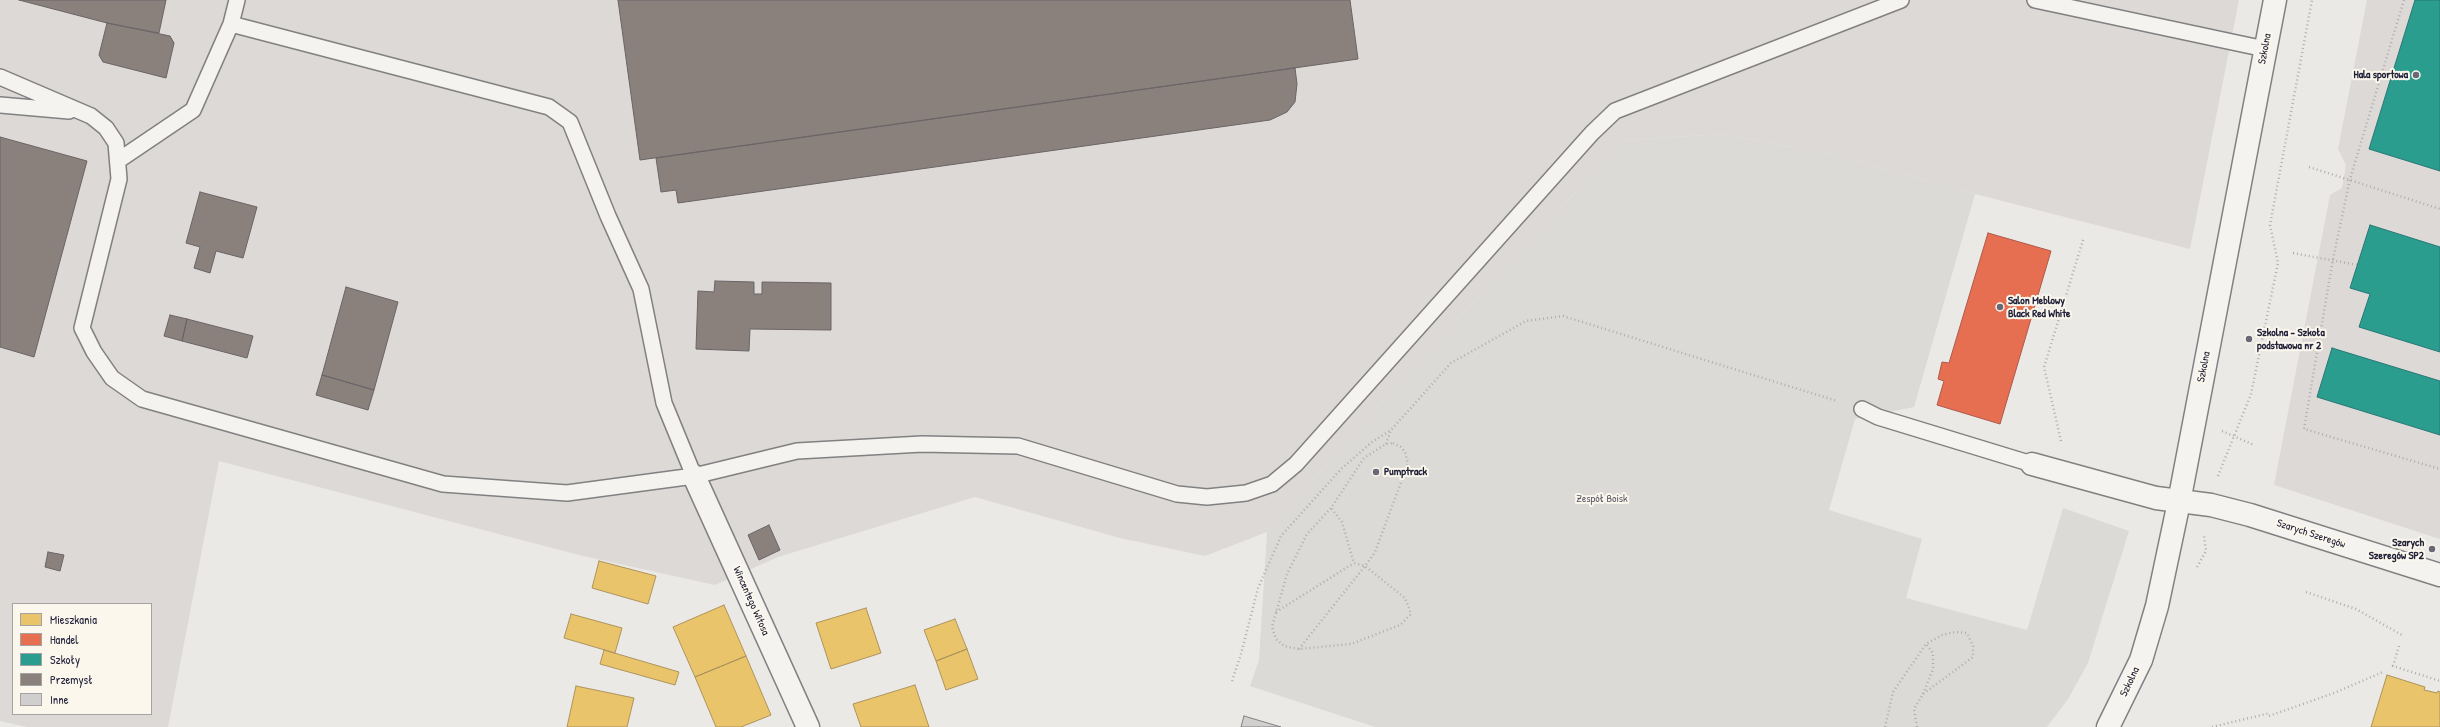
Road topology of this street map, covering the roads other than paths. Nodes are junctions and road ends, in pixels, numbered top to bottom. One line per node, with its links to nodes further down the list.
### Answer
1 (237, 0): 5 (lane)
2 (1901, 0): 13 (lane)
3 (2035, 0): 6 (lane)
4 (2275, 0): 6 (street, Szkolna)
5 (231, 24): 10 (lane); 13 (lane)
6 (2265, 50): 14 (street, Szkolna)
7 (0, 76): 9 (lane)
8 (0, 105): 9 (lane)
9 (80, 112): 10 (lane)
10 (119, 160): 13 (lane)
11 (1862, 409): 12 (lane)
12 (2032, 464): 14 (street, Szarych Szeregów)
13 (694, 476): 16 (street, Wincentego Witosa)
14 (2179, 502): 15 (street, Szarych Szeregów); 17 (street, Szkolna)
15 (2440, 575)
16 (808, 727)
17 (2108, 727)

